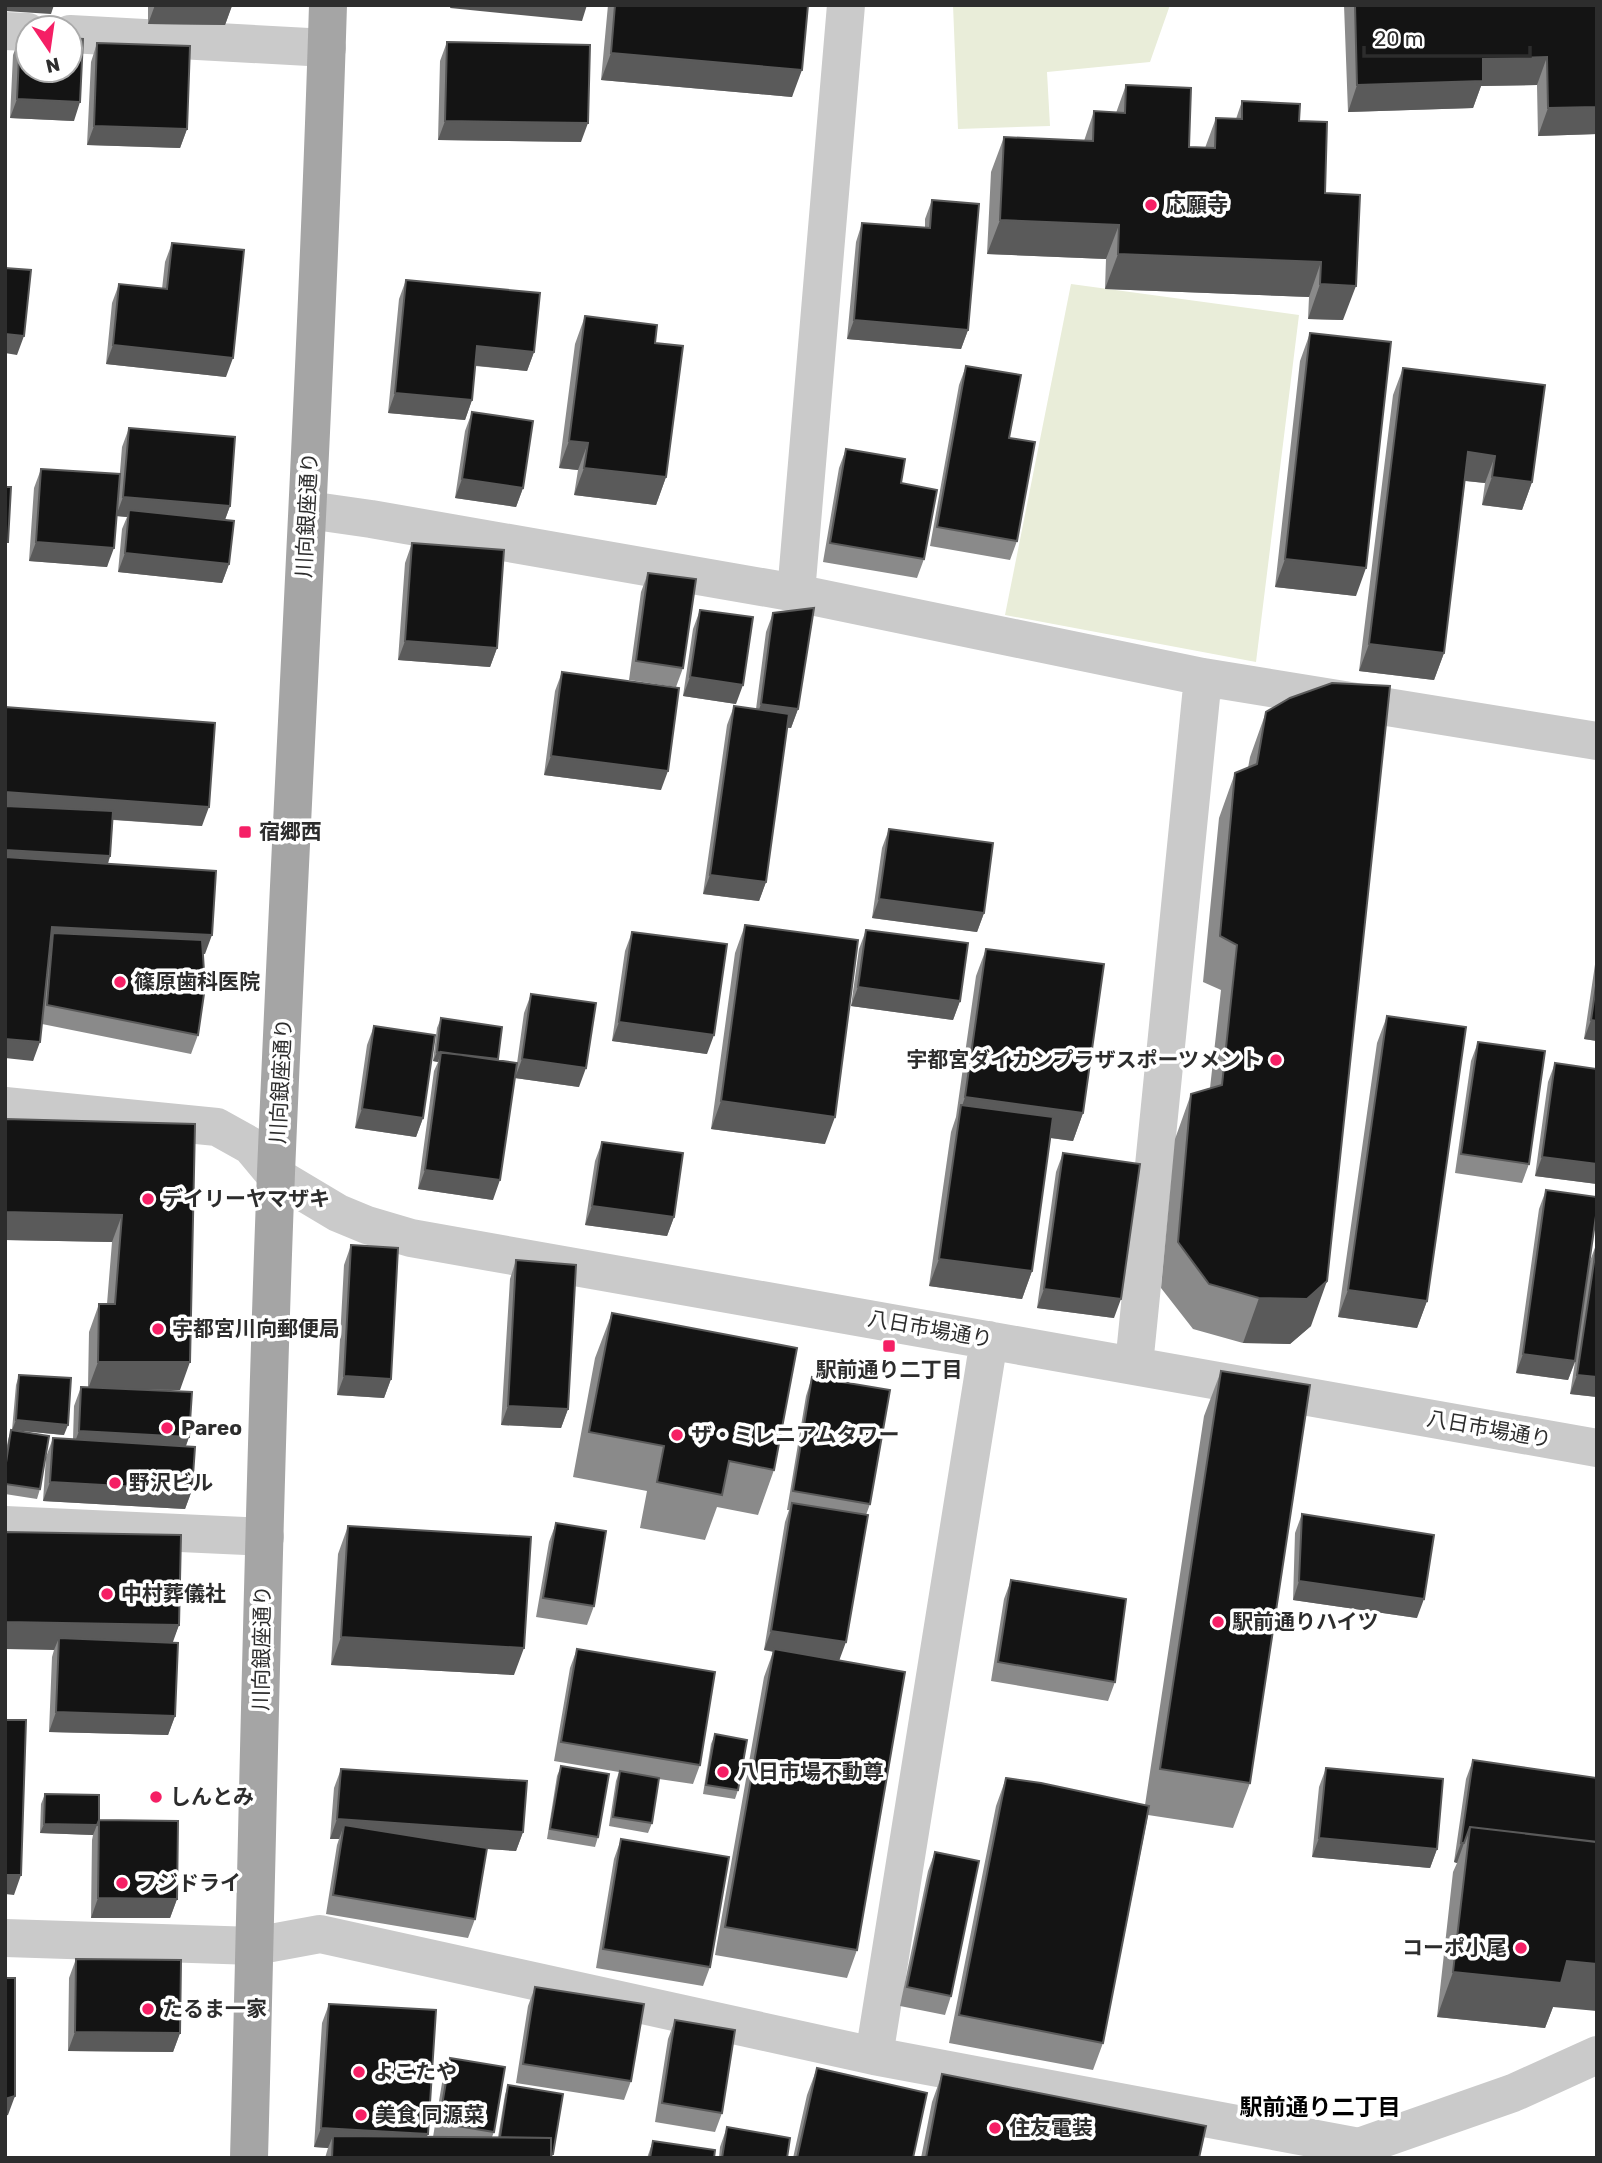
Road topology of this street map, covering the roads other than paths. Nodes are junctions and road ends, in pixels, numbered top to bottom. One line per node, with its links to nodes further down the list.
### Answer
1 (328, 5): 4 (main road, 川向銀座通り)
2 (846, 5): 6 (street)
3 (84, 35): 4 (street)
4 (327, 48): 5 (main road, 川向銀座通り)
5 (308, 510): 6 (street); 10 (main road, 川向銀座通り)
6 (796, 593): 7 (street)
7 (1203, 677): 8 (street); 12 (street)
8 (1597, 741)
9 (5, 1106): 10 (street, 八日市場通り)
10 (276, 1176): 11 (street, 八日市場通り); 15 (main road, 川向銀座通り)
11 (989, 1340): 12 (street, 八日市場通り); 19 (street)
12 (1134, 1365): 13 (street, 八日市場通り)
13 (1597, 1448)
14 (5, 1525): 15 (street)
15 (265, 1537): 17 (main road, 川向銀座通り)
16 (5, 1938): 17 (street)
17 (255, 1946): 19 (street); 21 (main road, 川向銀座通り)
18 (1597, 2055): 20 (street)
19 (874, 2056): 20 (street)
20 (1350, 2152)
21 (249, 2158)

